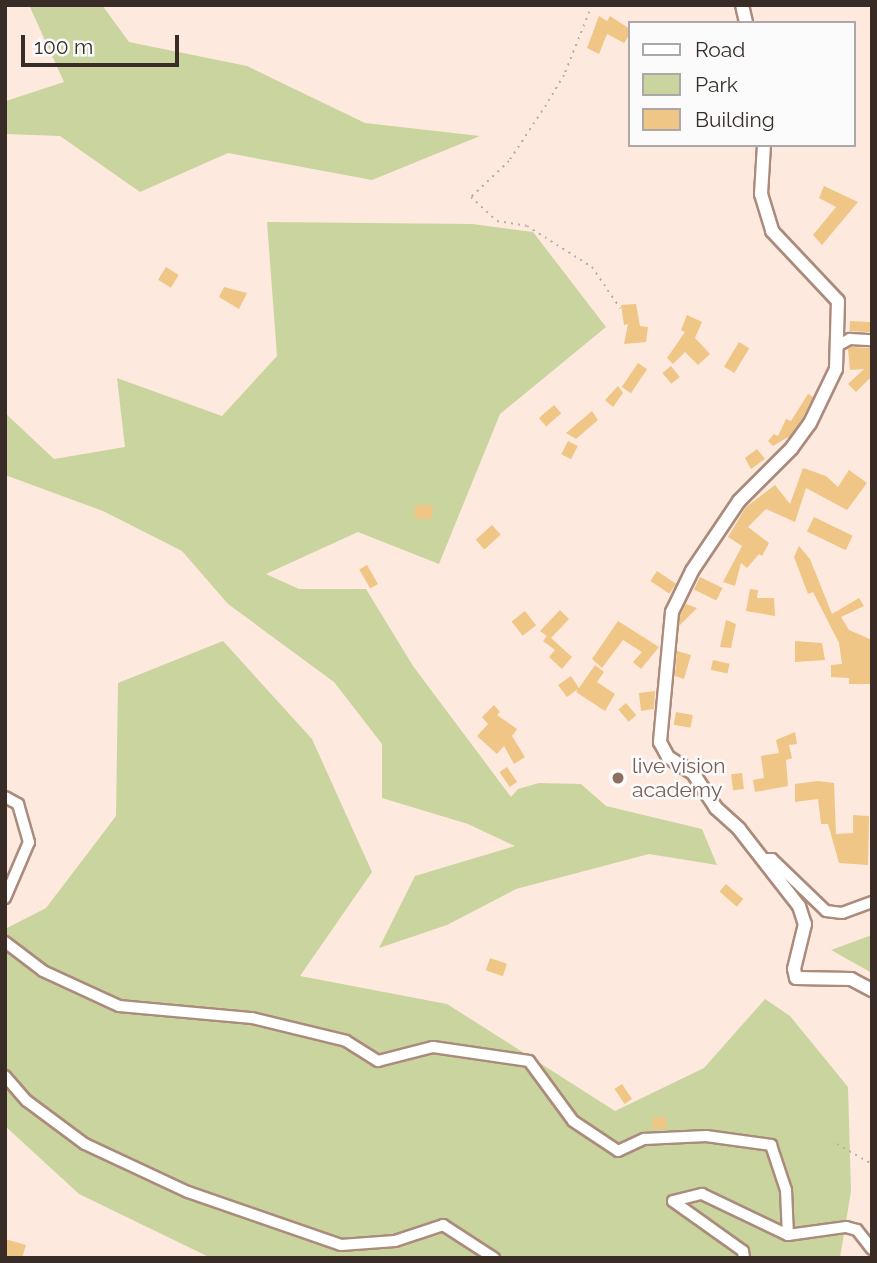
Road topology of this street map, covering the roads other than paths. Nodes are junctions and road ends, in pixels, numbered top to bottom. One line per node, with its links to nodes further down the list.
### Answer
1 (764, 147): 3 (street)
2 (872, 340): 3 (street)
3 (839, 345): 5 (street)
4 (5, 797): 6 (street)
5 (763, 859): 7 (street); 9 (street)
6 (5, 898)
7 (872, 902)
8 (5, 942): 11 (street)
9 (872, 990)
10 (5, 1076): 13 (street)
11 (788, 1235): 12 (street); 14 (street)
12 (872, 1249)
13 (494, 1258)
14 (744, 1258)

